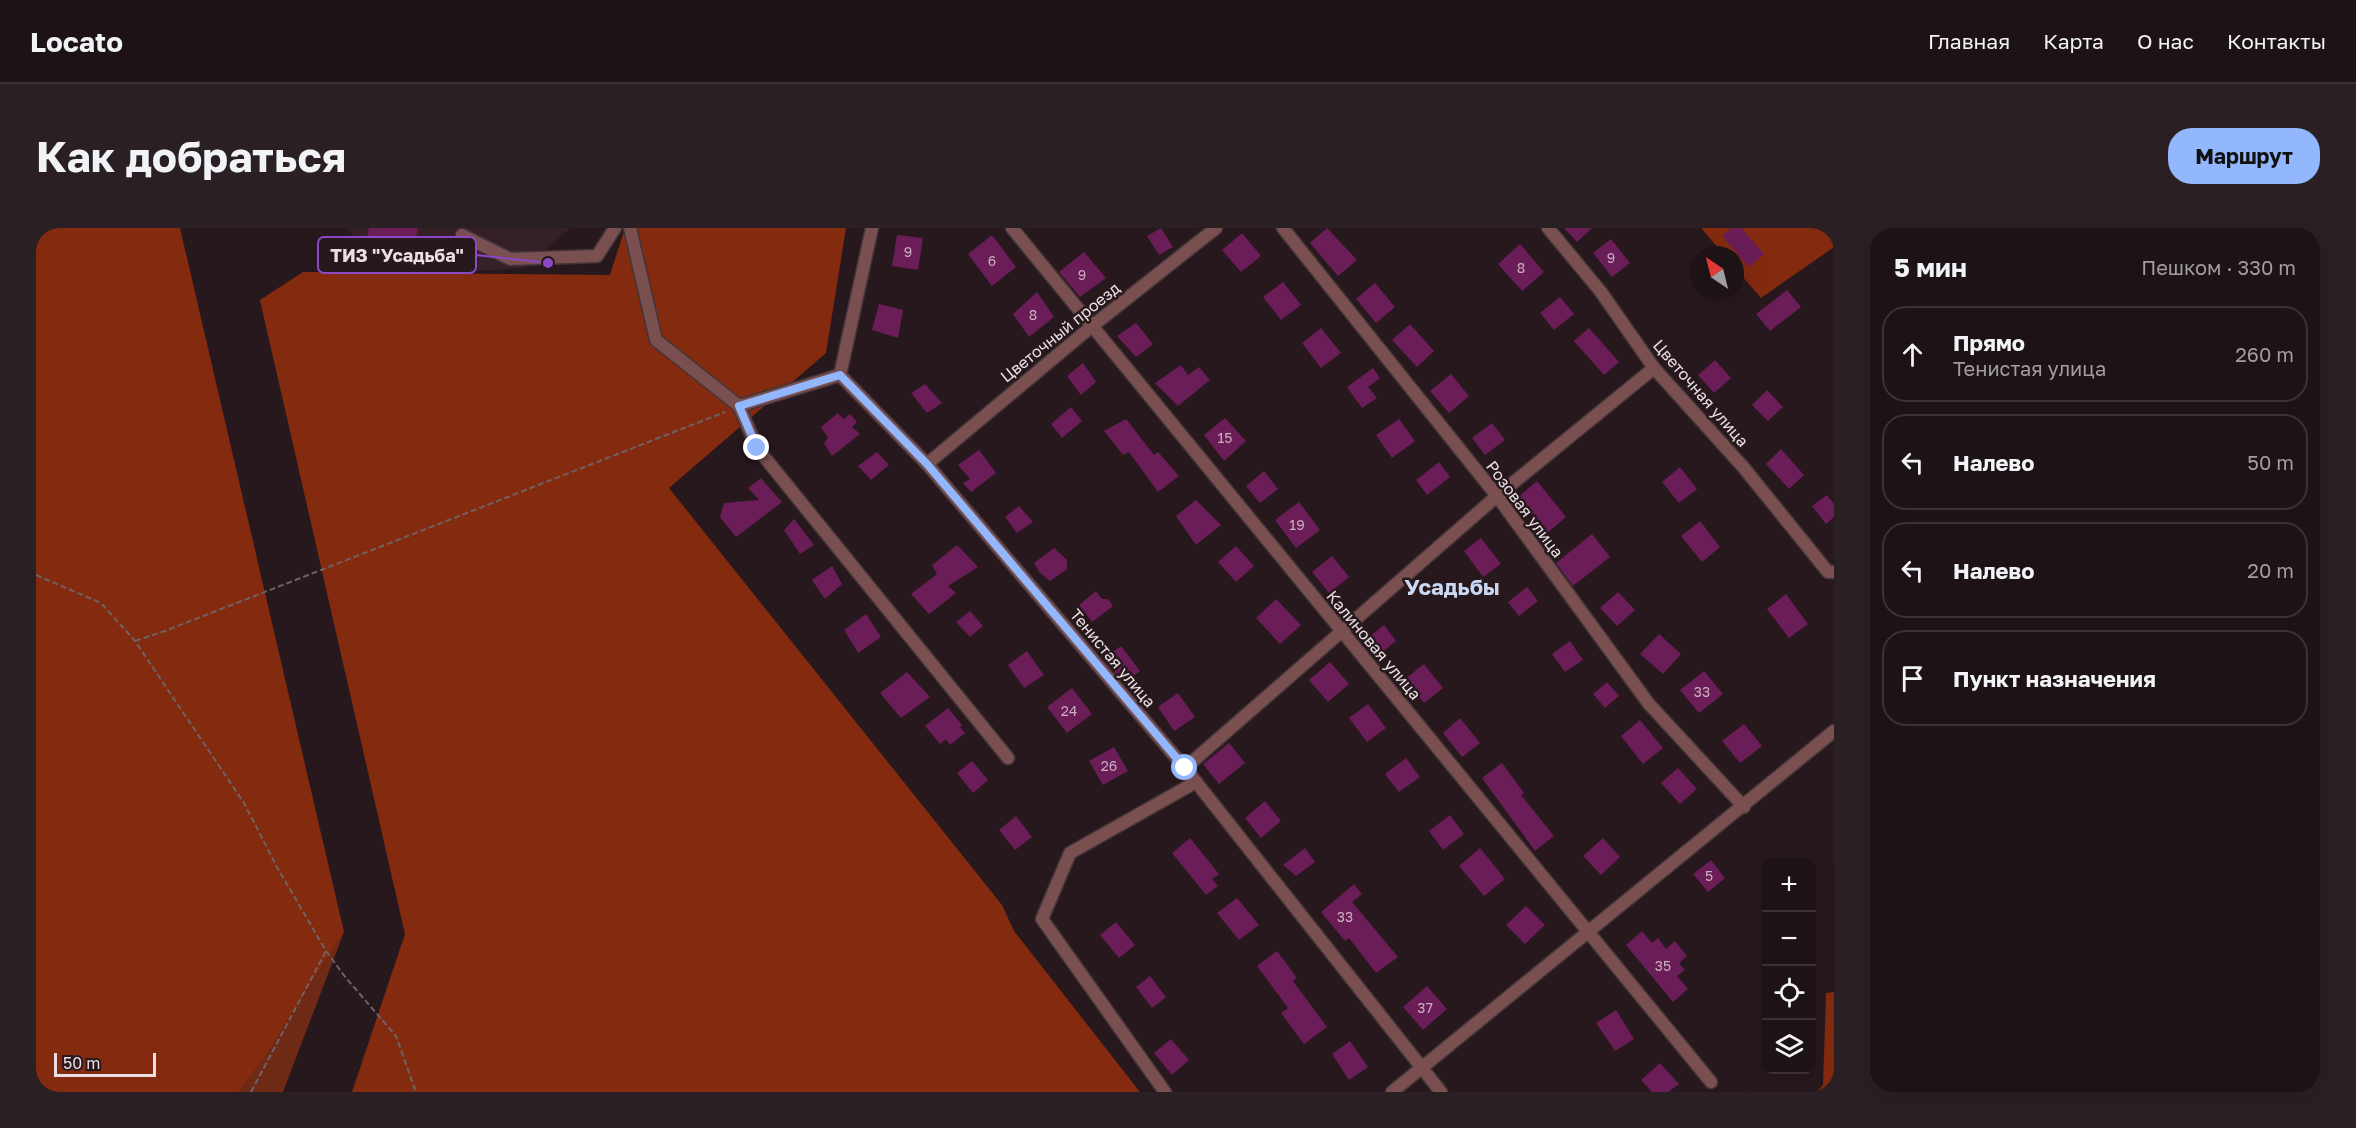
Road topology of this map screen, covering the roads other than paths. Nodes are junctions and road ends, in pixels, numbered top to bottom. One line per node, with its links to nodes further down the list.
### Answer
1 (615, 228): 8 (street)
2 (630, 228): 12 (street)
3 (872, 228): 11 (street)
4 (1012, 228): 9 (street, Калиновая улица)
5 (1216, 228): 9 (street, Цветочный проезд)
6 (1283, 228): 14 (street, Розовая улица)
7 (1548, 228): 10 (street, Цветочная улица)
8 (462, 235)
9 (1091, 327): 13 (street, Цветочный проезд); 16 (street, Калиновая улица)
10 (1654, 368): 14 (street); 15 (street, Цветочная улица)
11 (840, 375): 12 (street); 13 (street, Тенистая улица)
12 (739, 406): 18 (street)
13 (927, 464): 19 (street, Тенистая улица)
14 (1497, 496): 16 (street); 21 (street, Розовая улица)
15 (1834, 572)
16 (1342, 632): 19 (street); 22 (street, Калиновая улица)
17 (1834, 731): 21 (street)
18 (1008, 758)
19 (1185, 768): 20 (street, Тенистая улица)
20 (1196, 782): 23 (street, Тенистая улица); 25 (street)
21 (1744, 807): 22 (street)
22 (1590, 932): 23 (street); 24 (street, Калиновая улица)
23 (1424, 1067): 26 (street); 27 (street, Тенистая улица)
24 (1711, 1082)
25 (1165, 1092)
26 (1392, 1092)
27 (1441, 1092)

